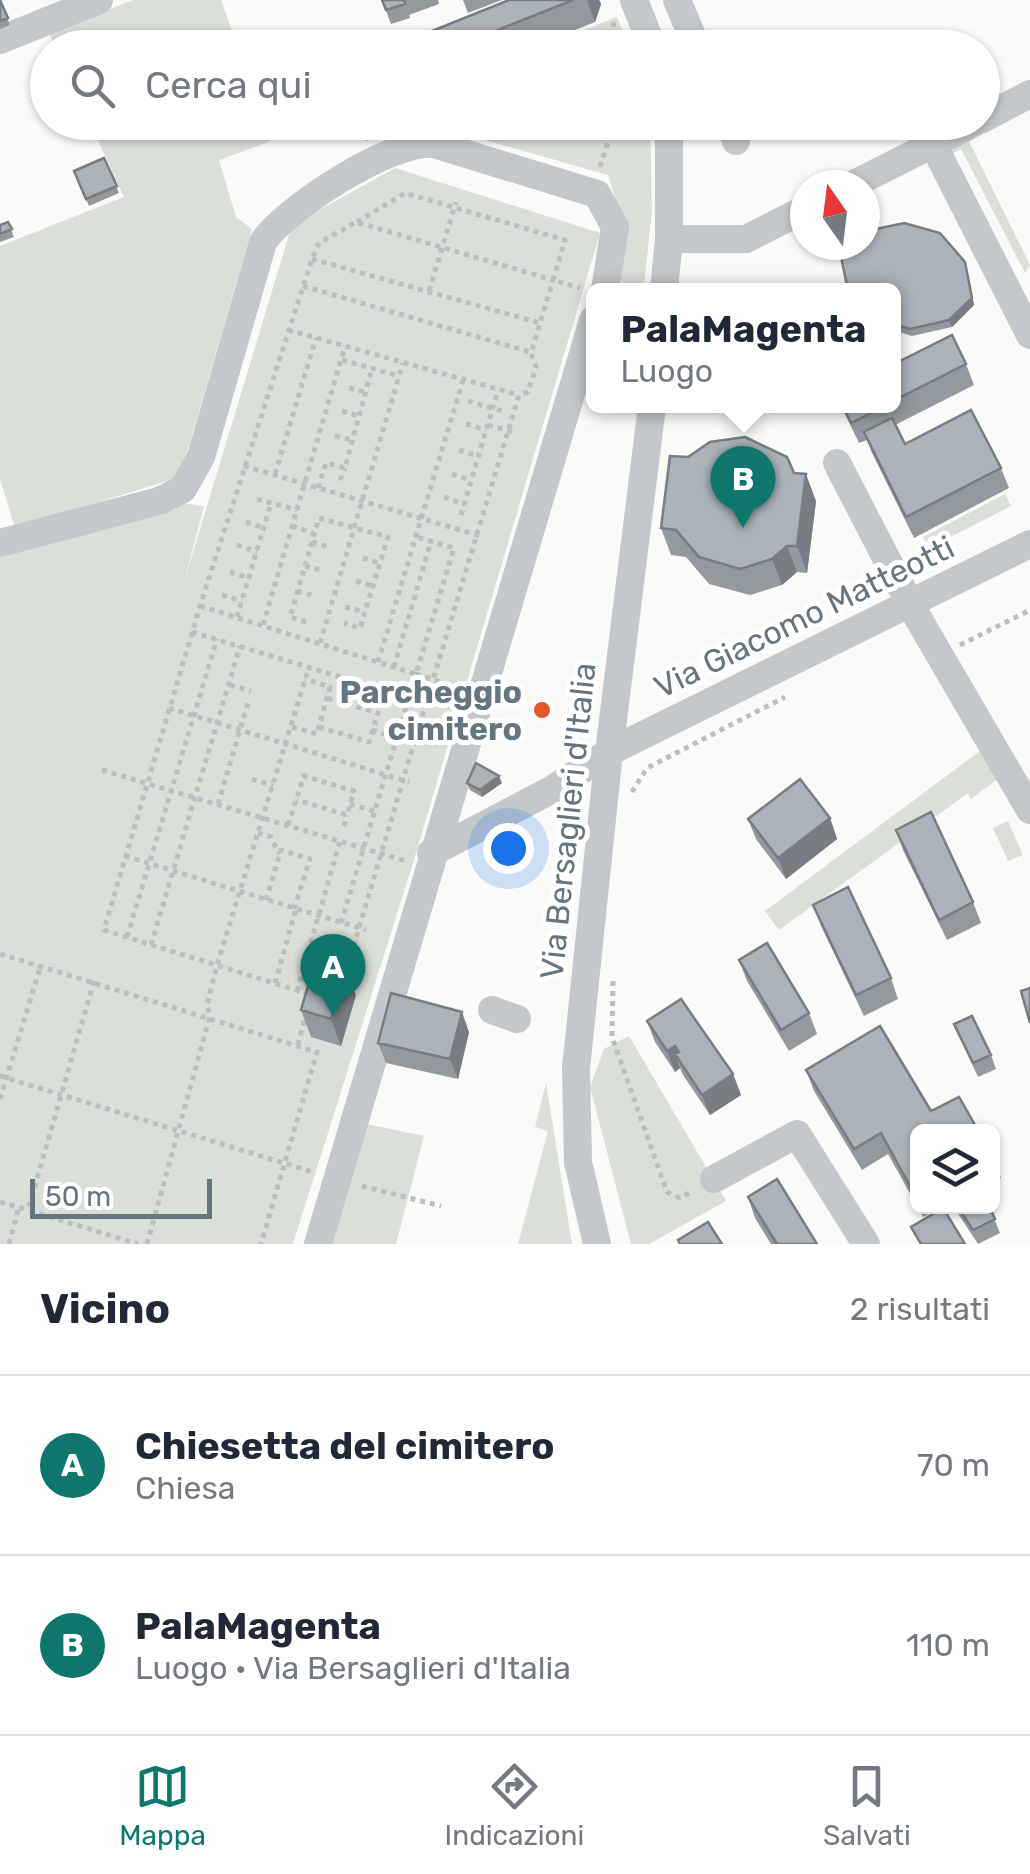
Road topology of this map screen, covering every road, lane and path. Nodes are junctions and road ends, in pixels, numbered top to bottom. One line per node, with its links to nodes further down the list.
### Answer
1 (98, 0): 6 (street)
2 (676, 0): 5 (street)
3 (622, 6): 4 (street)
4 (639, 30)
5 (689, 30)
6 (0, 40)
7 (1030, 94): 8 (street)
8 (1000, 112)
9 (608, 140): 15 (path)
10 (669, 140): 20 (street)
11 (943, 140): 12 (street)
12 (933, 144): 13 (street); 31 (street)
13 (880, 171)
14 (411, 186): 16 (path)
15 (591, 190): 24 (street); 84 (street)
16 (404, 193): 17 (path); 19 (path)
17 (455, 204): 21 (path); 23 (path)
18 (790, 216): 20 (street)
19 (356, 222): 21 (path); 22 (path)
20 (669, 239): 25 (street)
21 (442, 250): 23 (path); 28 (path)
22 (312, 259): 26 (path); 28 (path)
23 (553, 280): 27 (path); 29 (path)
24 (606, 283)
25 (665, 283)
26 (302, 286): 30 (path); 35 (path)
27 (586, 289)
28 (428, 291): 29 (path)
29 (540, 322): 35 (path)
30 (288, 330): 32 (path); 59 (path)
31 (1030, 334)
32 (316, 338): 34 (path); 62 (path)
33 (586, 343): 165 (street)
34 (345, 346): 36 (path); 37 (path)
35 (531, 352): 44 (path)
36 (342, 360): 38 (path); 65 (path)
37 (403, 363): 39 (path); 40 (path)
38 (372, 368): 39 (path); 43 (path)
39 (399, 376): 69 (path)
40 (463, 380): 42 (path); 74 (path)
41 (348, 388): 43 (path)
42 (498, 390): 44 (path); 46 (path)
43 (366, 392): 50 (path)
44 (518, 395): 53 (path)
45 (468, 401): 46 (path)
46 (493, 408): 48 (path); 52 (path)
47 (342, 411): 50 (path)
48 (502, 411)
49 (651, 413): 139 (street, Via Bersaglieri d'Italia)
50 (359, 416): 55 (path)
51 (466, 424): 52 (path)
52 (487, 427): 53 (path); 57 (path)
53 (512, 432): 81 (path)
54 (335, 436): 55 (path)
55 (352, 440): 60 (path)
56 (459, 450): 57 (path)
57 (478, 456): 64 (path)
58 (836, 462): 102 (street)
59 (244, 466): 62 (path); 100 (path)
60 (344, 468): 63 (path); 66 (path)
61 (452, 474): 64 (path)
62 (274, 475): 65 (path)
63 (340, 480)
64 (472, 480): 71 (path)
65 (304, 484): 66 (path); 72 (path)
66 (318, 488): 69 (path)
67 (444, 497): 71 (path)
68 (257, 499): 70 (path)
69 (363, 502): 74 (path); 78 (path)
70 (272, 503): 72 (path); 77 (path)
71 (464, 504): 73 (path)
72 (296, 510): 76 (path)
73 (461, 514)
74 (422, 519): 80 (path); 81 (path)
75 (246, 522): 77 (path)
76 (292, 526): 79 (path); 109 (path)
77 (264, 528): 88 (path)
78 (355, 528): 79 (path); 90 (path); 112 (path)
79 (314, 533): 82 (path)
80 (416, 536): 83 (path); 115 (path)
81 (480, 536): 118 (path)
82 (312, 542): 87 (path); 91 (path)
83 (430, 542): 117 (path); 118 (path)
84 (0, 543)
85 (1030, 544): 102 (street, Via Giacomo Matteotti)
86 (237, 545): 88 (path)
87 (328, 547)
88 (257, 552): 94 (path)
89 (363, 558): 90 (path)
90 (380, 563): 96 (path)
91 (305, 566): 92 (path); 97 (path)
92 (321, 570)
93 (230, 572): 94 (path)
94 (249, 578): 99 (path)
95 (356, 581): 96 (path)
96 (373, 586): 104 (path)
97 (297, 592): 98 (path); 107 (path)
98 (316, 596)
99 (242, 601): 105 (path); 106 (path)
100 (200, 606): 105 (path); 110 (path)
101 (345, 606): 104 (path)
102 (911, 606): 114 (street); 139 (street, Via Giacomo Matteotti)
103 (1030, 610): 114 (path)
104 (365, 612): 108 (path)
105 (224, 613): 106 (path)
106 (237, 617): 109 (path)
107 (306, 622)
108 (344, 623)
109 (263, 625): 112 (path)
110 (192, 632): 111 (path); 127 (path)
111 (217, 639): 113 (path); 129 (path)
112 (320, 644): 115 (path)
113 (240, 646): 116 (path); 120 (path)
114 (942, 654): 155 (street)
115 (378, 662): 117 (path)
116 (309, 667): 119 (path); 124 (path)
117 (394, 667): 118 (path)
118 (416, 674): 124 (path)
119 (306, 679): 123 (path); 131 (path)
120 (229, 684): 121 (path); 130 (path)
121 (251, 691)
122 (794, 692): 159 (path)
123 (327, 698): 128 (path); 132 (path)
124 (409, 698): 135 (path); 145 (path)
125 (248, 704): 133 (path)
126 (380, 704): 128 (path)
127 (170, 708): 129 (path); 146 (path)
128 (378, 713): 134 (path)
129 (195, 716): 130 (path); 149 (path)
130 (218, 722): 133 (path); 151 (path)
131 (291, 727): 132 (path); 136 (path)
132 (319, 727): 137 (path)
133 (241, 729): 136 (path); 153 (path)
134 (372, 730): 135 (path); 137 (path)
135 (398, 738): 142 (path)
136 (286, 742): 142 (path); 148 (path)
137 (369, 742): 138 (path)
138 (366, 752)
139 (609, 752): 159 (street, Via Bersaglieri d'Italia); 165 (street, Via Giacomo Matteotti)
140 (307, 766): 143 (path)
141 (102, 770): 146 (path)
142 (386, 775): 145 (path); 156 (path)
143 (304, 776): 150 (path); 152 (path)
144 (252, 779): 148 (path)
145 (406, 781): 166 (path)
146 (147, 782): 149 (path); 167 (path)
147 (356, 782): 150 (path)
148 (273, 786): 158 (path)
149 (172, 791): 151 (path); 169 (path)
150 (354, 791): 154 (path)
151 (195, 798): 153 (path); 170 (path)
152 (297, 800): 157 (path); 160 (path)
153 (218, 804): 158 (path)
154 (350, 804): 156 (path); 157 (path)
155 (1030, 810)
156 (374, 811): 164 (path)
157 (347, 815): 161 (path)
158 (263, 818): 160 (path); 162 (path)
159 (602, 818): 207 (street, Via Bersaglieri d'Italia)
160 (288, 825): 163 (path)
161 (344, 826)
162 (258, 833): 168 (path); 171 (path)
163 (340, 841): 164 (path); 174 (path)
164 (363, 848): 166 (path); 175 (path)
165 (431, 853): 166 (path); 197 (street)
166 (381, 854): 176 (path)
167 (125, 856): 169 (path); 177 (path)
168 (280, 856): 172 (path); 173 (path)
169 (150, 864): 170 (path); 177 (path)
170 (173, 871): 171 (path); 178 (path)
171 (240, 892): 172 (path); 180 (path)
172 (266, 900): 173 (path)
173 (295, 909): 174 (path); 185 (path)
174 (319, 916): 175 (path); 187 (path)
175 (340, 922): 176 (path)
176 (362, 929): 186 (path)
177 (127, 937): 178 (path)
178 (151, 944): 180 (path)
179 (0, 954): 181 (path)
180 (217, 965): 185 (path); 189 (path)
181 (41, 966): 184 (path); 191 (path)
182 (614, 974): 196 (path)
183 (317, 980): 187 (path)
184 (94, 981): 189 (path); 192 (path)
185 (274, 984): 187 (path)
186 (342, 985)
187 (297, 991)
188 (306, 1014): 190 (path)
189 (210, 1016): 190 (path); 194 (path)
190 (298, 1046): 195 (path)
191 (3, 1077): 192 (path); 193 (path)
192 (62, 1095): 194 (path); 201 (path)
193 (0, 1099)
194 (178, 1132): 195 (path); 204 (path)
195 (284, 1164): 197 (path); 205 (path)
196 (714, 1179): 208 (street)
197 (338, 1180): 199 (path); 206 (street)
198 (0, 1202): 200 (path)
199 (442, 1206)
200 (19, 1207): 201 (path); 202 (path)
201 (28, 1210): 203 (path)
202 (8, 1244)
203 (136, 1244)
204 (147, 1244)
205 (262, 1244)
206 (318, 1244)
207 (598, 1244)
208 (866, 1244)

